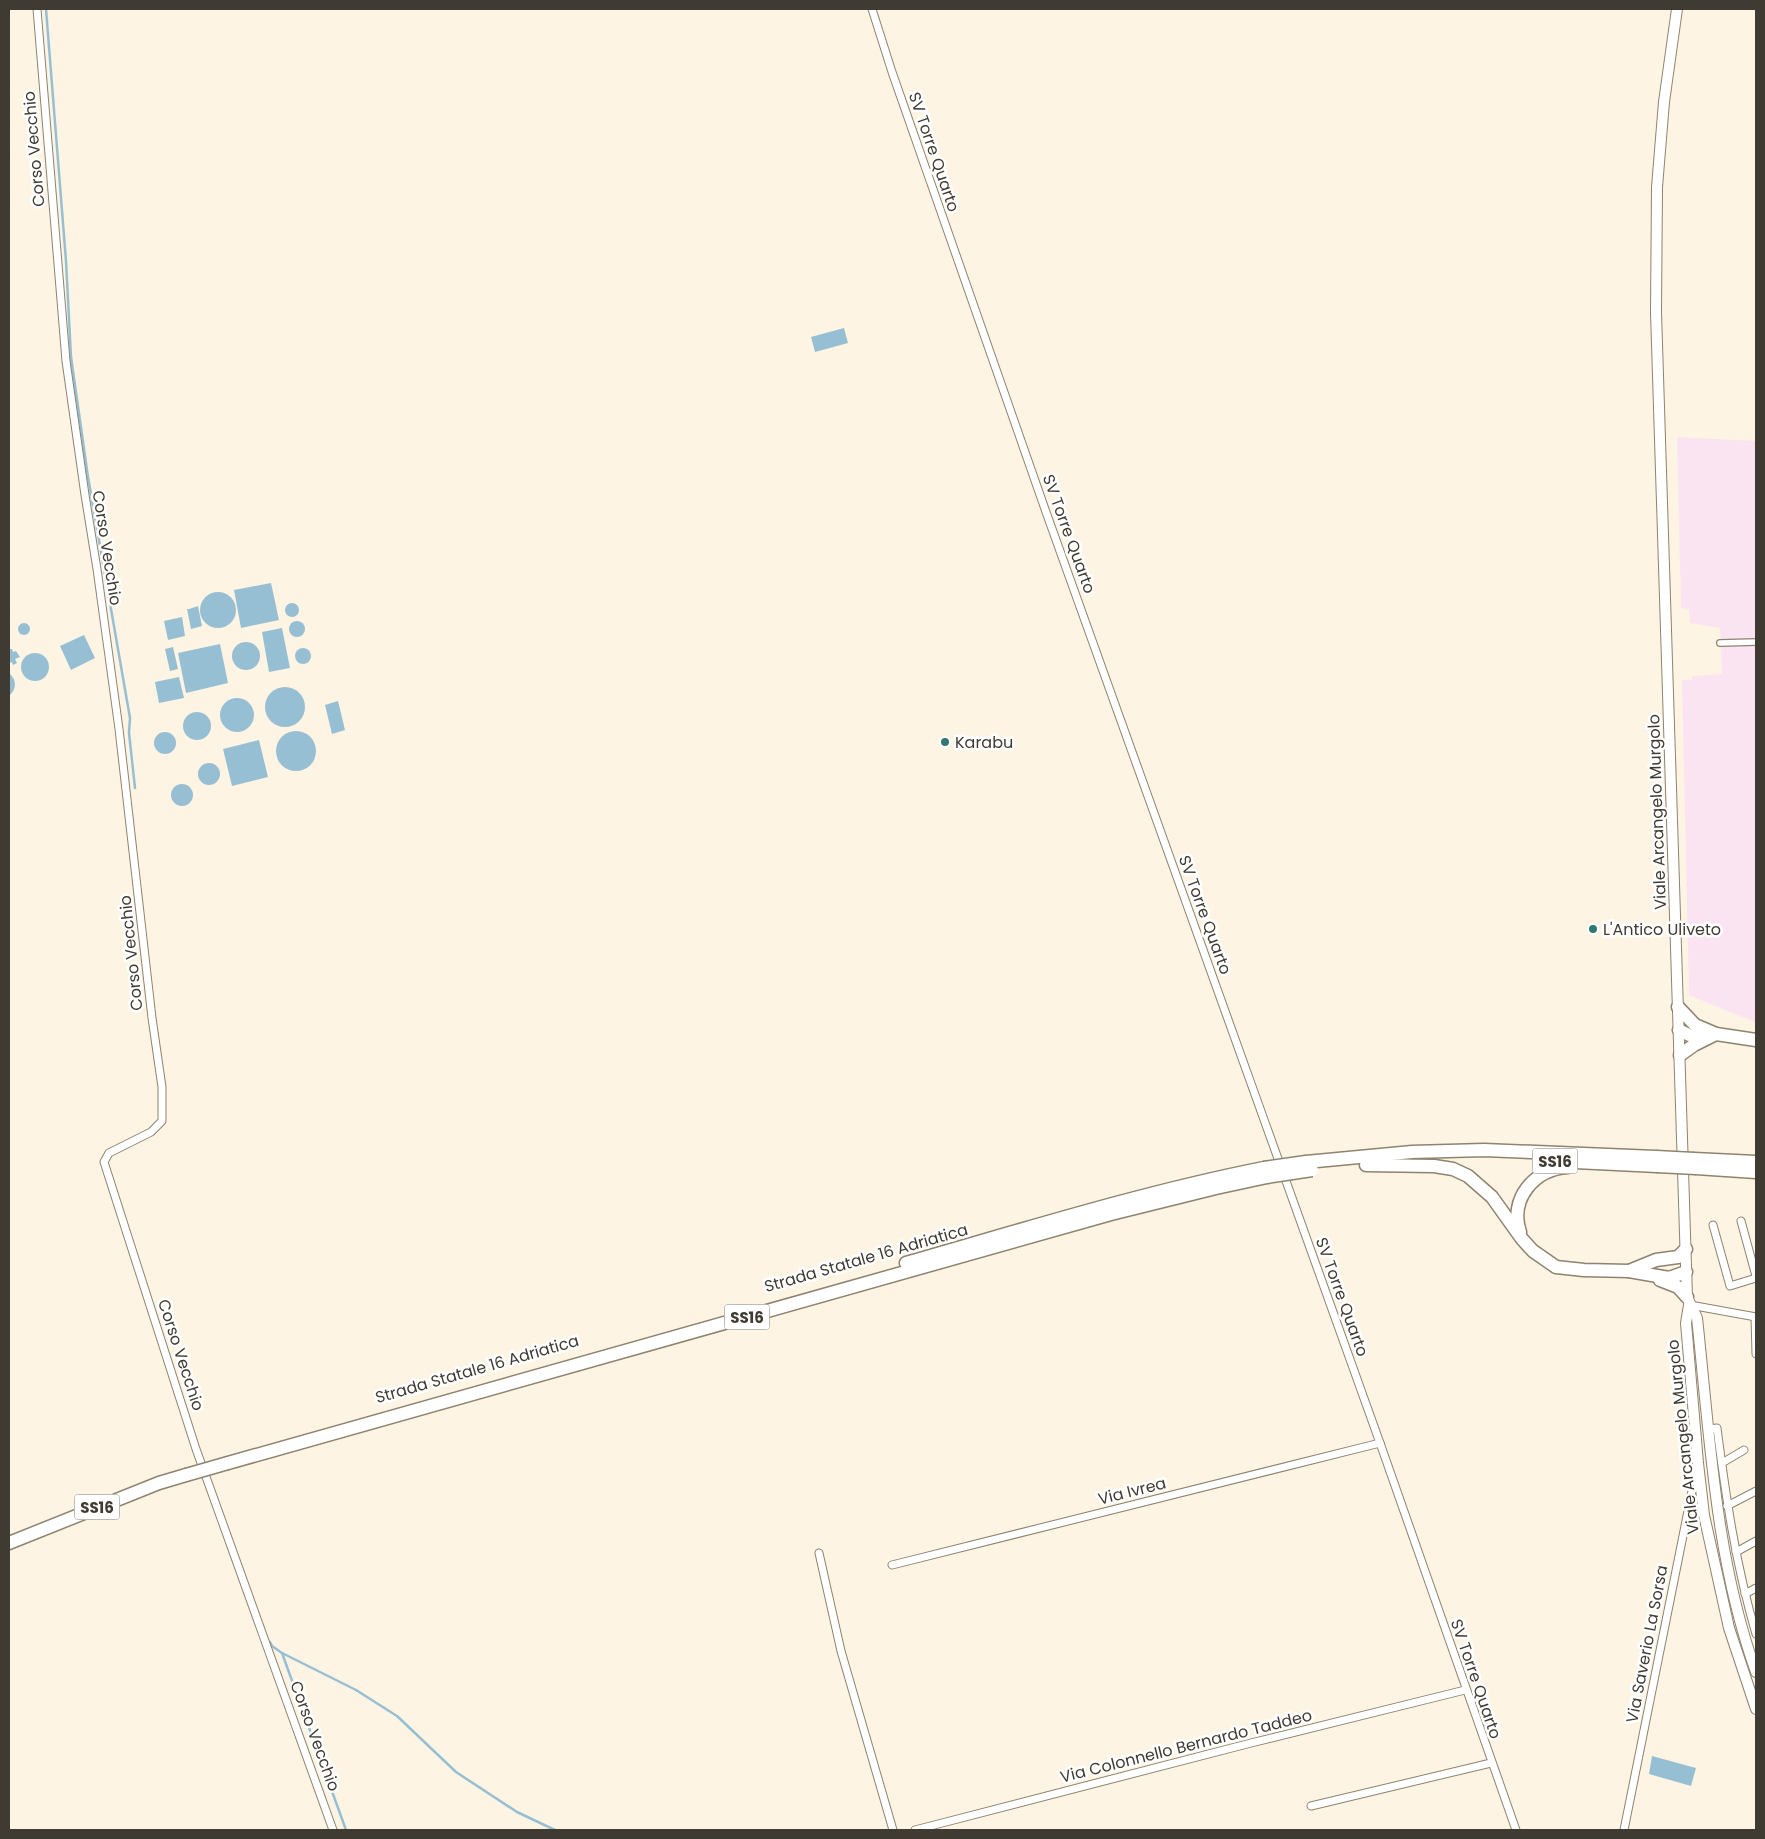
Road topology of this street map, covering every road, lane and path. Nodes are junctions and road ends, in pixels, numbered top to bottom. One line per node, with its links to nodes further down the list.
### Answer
1 (37, 9): 53 (street, Corso Vecchio)
2 (872, 9): 32 (street, SV Torre Quarto)
3 (1677, 9): 6 (main road, Viale Arcangelo Murgolo)
4 (1756, 642): 5 (street)
5 (1720, 643)
6 (1678, 1007): 7 (highway); 8 (main road, Viale Arcangelo Murgolo)
7 (1695, 1025): 8 (highway); 9 (highway)
8 (1680, 1030): 9 (highway); 11 (main road, Viale Arcangelo Murgolo)
9 (1711, 1036): 10 (highway); 11 (highway)
10 (1756, 1040)
11 (1680, 1055): 23 (main road, Viale Arcangelo Murgolo)
12 (1756, 1156): 16 (highway)
13 (1431, 1159): 14 (highway, Strada Statale 16 Adriatica / SS16); 14 (highway); 18 (highway, Strada Statale 16 Adriatica / SS16); 18 (highway, Strada Statale 16 Adriatica / SS16)
14 (1452, 1159): 15 (highway, Strada Statale 16 Adriatica / SS16); 22 (highway)
15 (1656, 1162): 16 (highway, Strada Statale 16 Adriatica / SS16, bridge); 22 (highway)
16 (1698, 1162): 17 (highway, Strada Statale 16 Adriatica / SS16); 19 (highway, Strada Statale 16 Adriatica / SS16)
17 (1756, 1162)
18 (1309, 1166): 36 (highway, Strada Statale 16 Adriatica / SS16, bridge)
19 (1756, 1172)
20 (1741, 1222): 27 (street)
21 (1713, 1225): 27 (street)
22 (1522, 1239): 25 (highway)
23 (1686, 1249): 24 (highway); 26 (main road, Viale Arcangelo Murgolo)
24 (1664, 1260): 25 (highway); 26 (highway)
25 (1628, 1271): 26 (highway); 28 (highway)
26 (1686, 1272): 28 (main road, Viale Arcangelo Murgolo)
27 (1756, 1277)
28 (1688, 1301): 29 (street); 31 (main road, Viale Arcangelo Murgolo); 35 (main road, Viale Arcangelo Murgolo)
29 (1756, 1317): 30 (street)
30 (1756, 1354)
31 (1708, 1429): 34 (street); 48 (main road, Viale Arcangelo Murgolo)
32 (1380, 1443): 44 (street, Via Ivrea); 49 (street, SV Torre Quarto)
33 (1744, 1450): 34 (street)
34 (1722, 1462): 38 (street)
35 (1698, 1463): 50 (main road, Viale Arcangelo Murgolo); 57 (street, Via Saverio La Sorsa)
36 (186, 1472): 39 (highway, Strada Statale 16 Adriatica / SS16); 41 (highway, Strada Statale 16 Adriatica / SS16)
37 (1756, 1491): 38 (street)
38 (1727, 1506): 42 (street)
39 (9, 1536)
40 (1756, 1541): 42 (street)
41 (9, 1542)
42 (1736, 1552): 46 (street)
43 (819, 1553): 54 (street)
44 (892, 1565)
45 (1756, 1588): 46 (street)
46 (1745, 1594): 47 (street)
47 (1756, 1634)
48 (1756, 1672)
49 (1465, 1690): 51 (street, SV Torre Quarto); 55 (street, Via Colonnello Bernardo Taddeo)
50 (1756, 1709)
51 (1491, 1763): 52 (street); 56 (street, SV Torre Quarto)
52 (1311, 1806)
53 (333, 1830)
54 (893, 1830)
55 (915, 1830)
56 (1516, 1830)
57 (1624, 1830)

